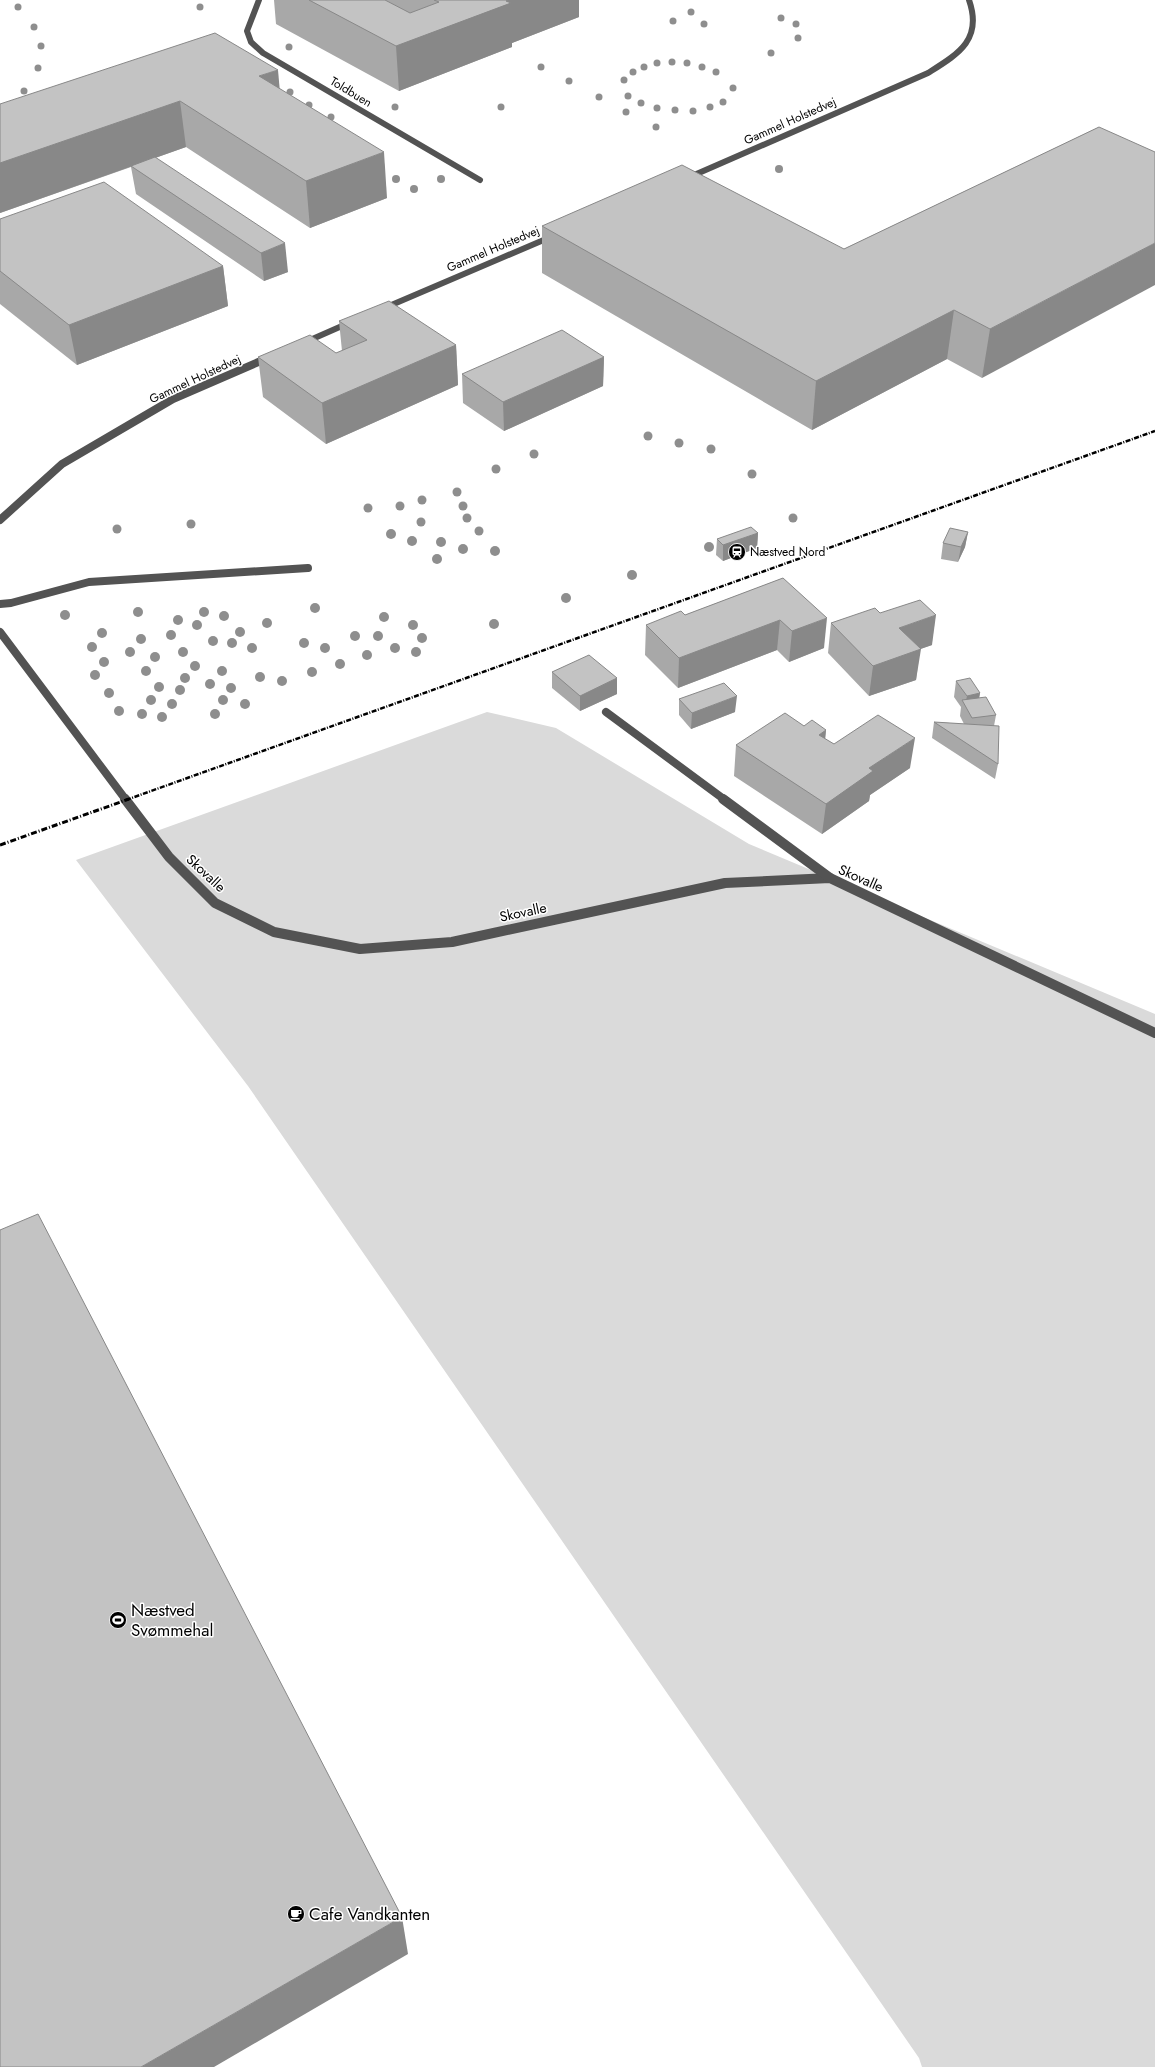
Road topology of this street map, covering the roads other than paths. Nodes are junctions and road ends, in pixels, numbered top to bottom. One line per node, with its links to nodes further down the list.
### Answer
1 (259, 0): 3 (street, Toldbuen)
2 (969, 0): 4 (street, Gammel Holstedvej)
3 (480, 180)
4 (681, 180)
5 (559, 233): 6 (street, Gammel Holstedvej)
6 (373, 313)
7 (359, 319): 8 (street)
8 (295, 346)
9 (280, 353): 10 (street, Gammel Holstedvej)
10 (0, 520)
11 (308, 568): 12 (street)
12 (0, 604)
13 (0, 632): 15 (street, Skovalle)
14 (606, 712): 15 (street)
15 (830, 878): 16 (street, Skovalle)
16 (1155, 1033)

